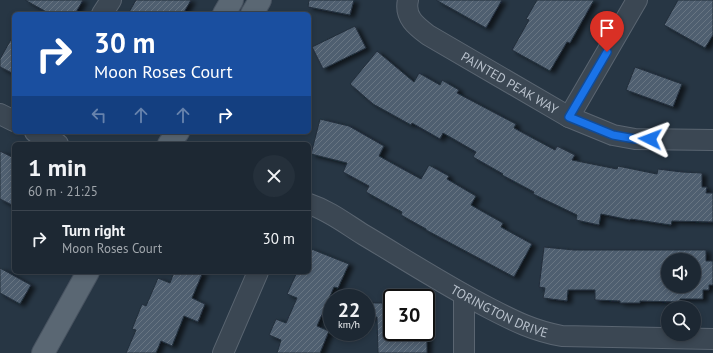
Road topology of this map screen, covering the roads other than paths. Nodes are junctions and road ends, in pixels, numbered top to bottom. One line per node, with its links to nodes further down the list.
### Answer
1 (111, 0): 6 (street)
2 (232, 0): 7 (main road)
3 (260, 0): 8 (main road)
4 (637, 0): 10 (street)
5 (409, 9): 10 (street, PAINTED PEAK WAY)
6 (103, 12)
7 (225, 12)
8 (253, 12)
9 (0, 114): 11 (street)
10 (569, 117): 13 (street, PAINTED PEAK WAY)
11 (12, 120)
12 (39, 134): 14 (street)
13 (713, 140)
14 (54, 142)
15 (311, 205): 18 (street, TORINGTON DRIVE)
16 (87, 274): 20 (main road)
17 (257, 274): 21 (street)
18 (464, 295): 19 (street, TORINGTON DRIVE); 22 (street)
19 (713, 339)
20 (43, 353)
21 (223, 353)
22 (464, 353)

